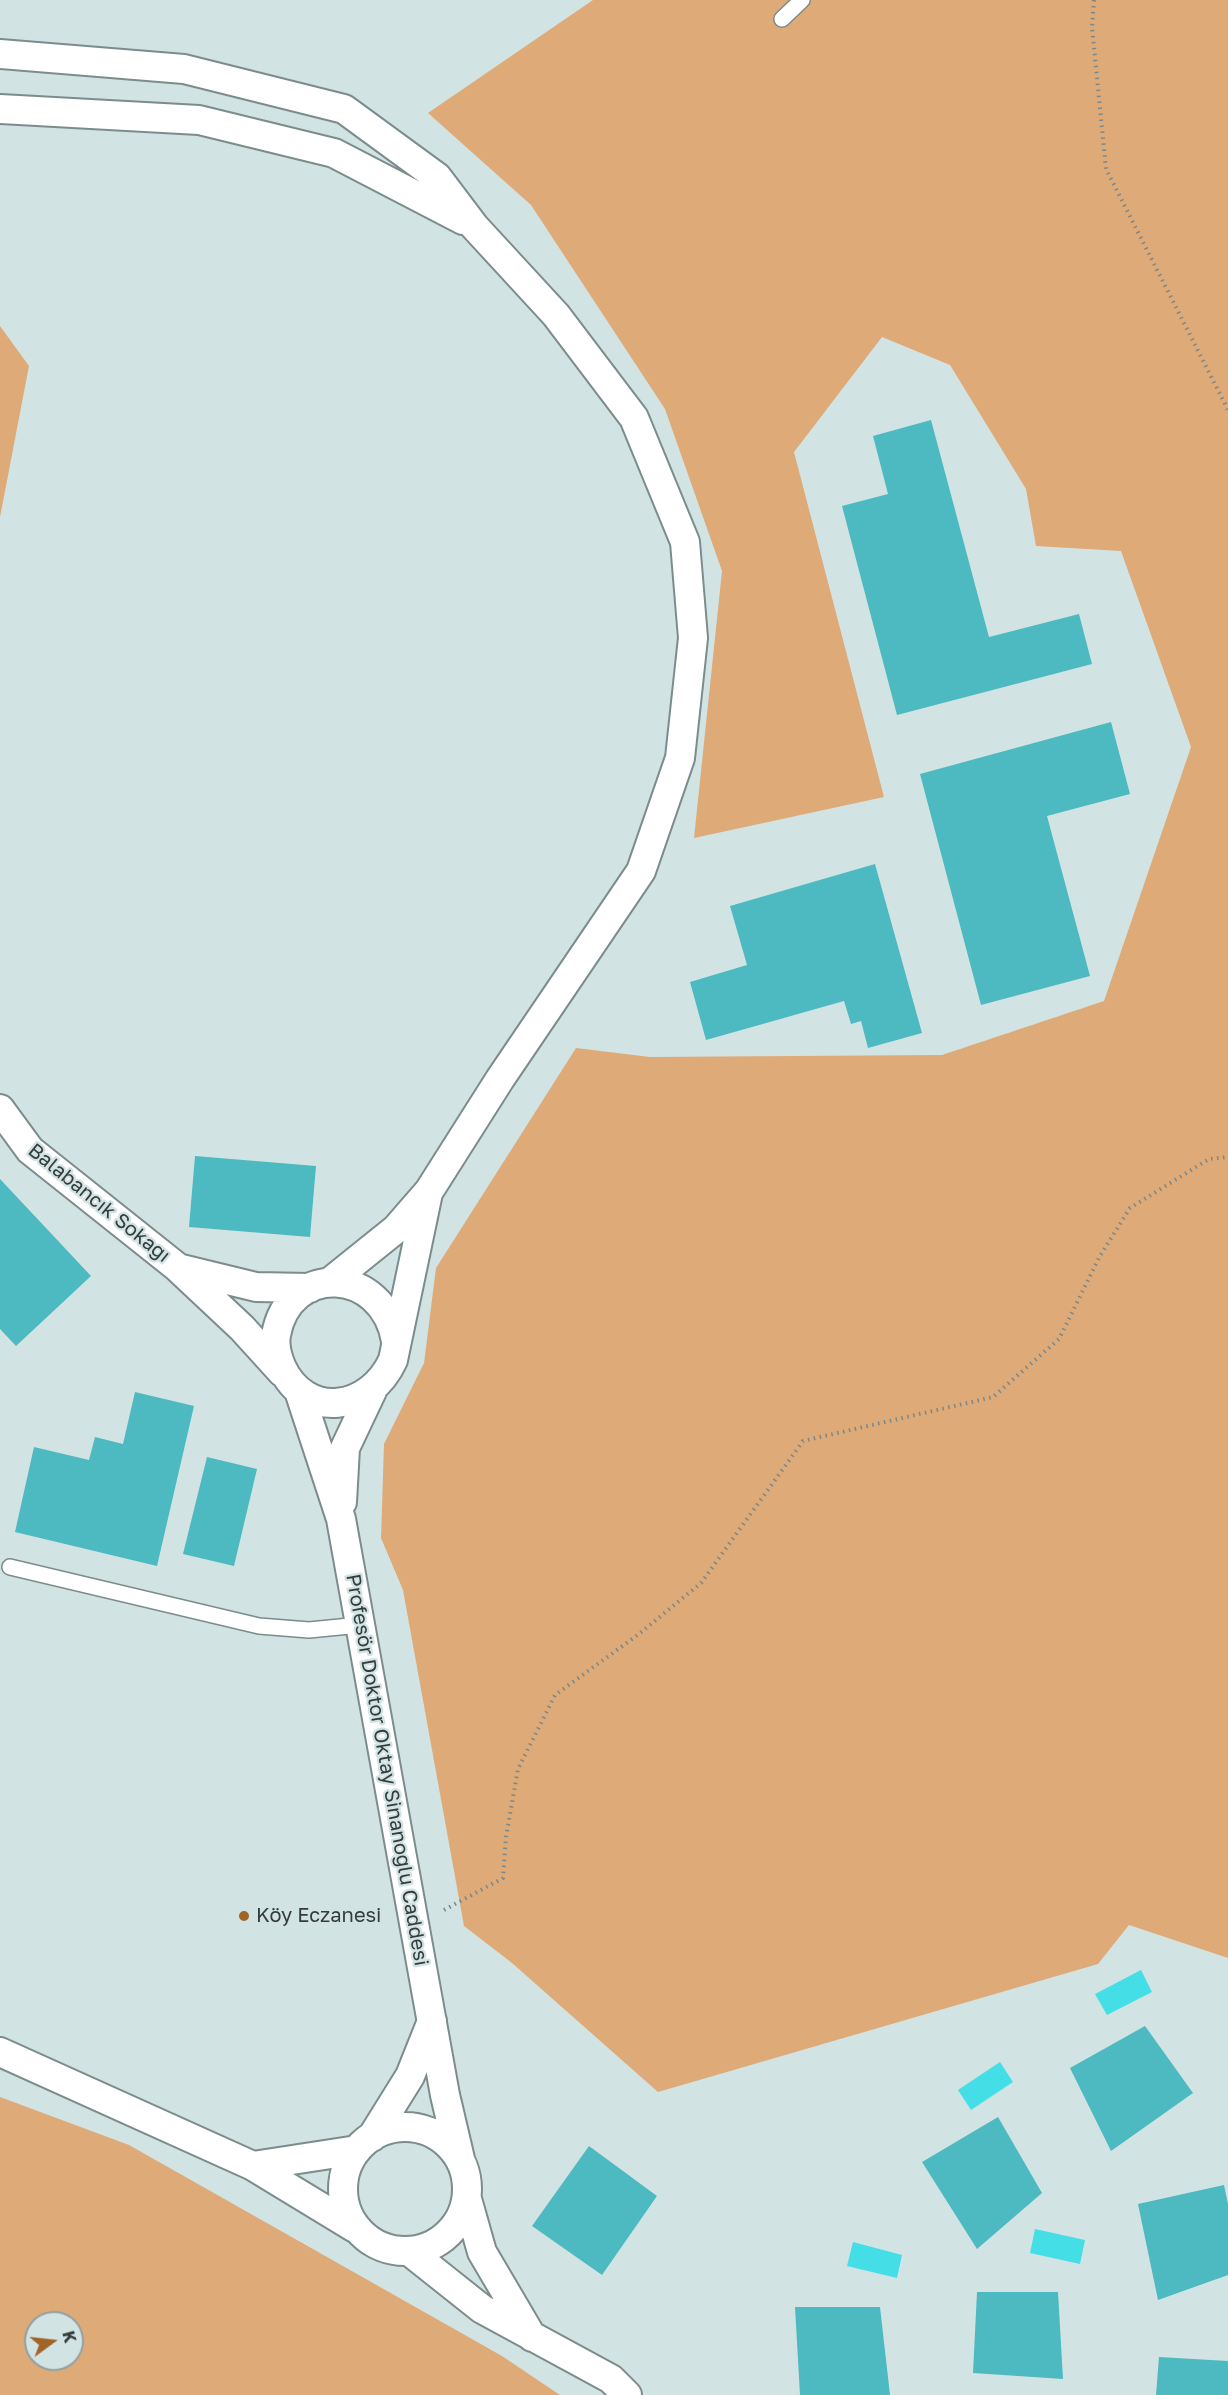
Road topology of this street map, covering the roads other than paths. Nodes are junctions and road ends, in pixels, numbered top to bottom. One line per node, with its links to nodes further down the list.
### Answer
1 (802, 0): 2 (lane)
2 (782, 19)
3 (0, 54): 5 (street)
4 (0, 109): 5 (street)
5 (474, 226): 7 (street)
6 (0, 1109): 8 (street, Balabancık Sokağı)
7 (429, 1191): 9 (street); 10 (street)
8 (177, 1267): 9 (street, Balabancık Sokağı); 11 (street, Balabancık Sokağı)
9 (320, 1285): 10 (street); 11 (street)
10 (396, 1341): 12 (street)
11 (292, 1383): 12 (street); 13 (street, Profesör Doktor Oktay Sinanoğlu Caddesi)
12 (372, 1391): 13 (street, Profesör Doktor Oktay Sinanoğlu Caddesi)
13 (341, 1519): 15 (street, Profesör Doktor Oktay Sinanoğlu Caddesi)
14 (10, 1567): 15 (lane)
15 (360, 1625): 16 (street, Profesör Doktor Oktay Sinanoğlu Caddesi)
16 (432, 2020): 18 (street); 19 (street, Profesör Doktor Oktay Sinanoğlu Caddesi)
17 (0, 2052): 20 (street)
18 (364, 2143): 19 (street); 20 (street); 22 (street)
19 (460, 2159): 21 (street)
20 (253, 2166): 22 (street)
21 (467, 2199): 23 (street); 24 (street)
22 (356, 2228): 23 (street)
23 (409, 2251): 24 (street)
24 (533, 2339): 25 (street)
25 (627, 2395)

